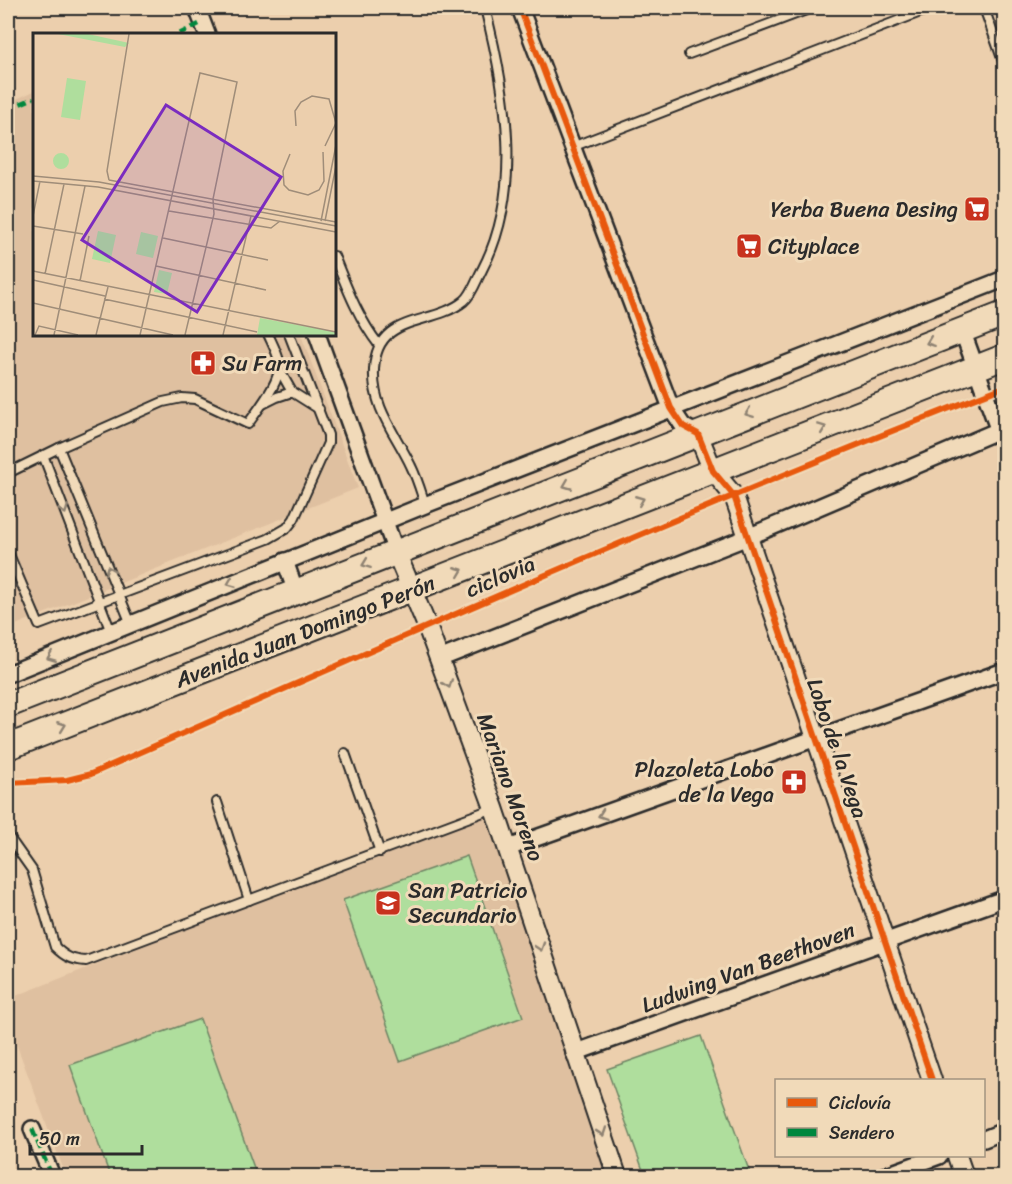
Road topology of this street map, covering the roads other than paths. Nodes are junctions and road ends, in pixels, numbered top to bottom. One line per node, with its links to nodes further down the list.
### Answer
1 (197, 8): 7 (street)
2 (485, 8): 18 (lane)
3 (520, 8): 10 (street)
4 (812, 8): 8 (lane)
5 (931, 8): 10 (lane)
6 (984, 8): 9 (lane)
7 (207, 33)
8 (689, 54)
9 (1005, 64)
10 (572, 147): 24 (street)
11 (336, 261): 18 (lane)
12 (1005, 279): 24 (street)
13 (1005, 314): 14 (main road, Avenida Juan Domingo Perón)
14 (962, 330): 20 (street); 27 (main road, Avenida Juan Domingo Perón, one-way to 27)
15 (269, 336): 21 (lane)
16 (290, 336): 25 (lane)
17 (318, 336): 34 (street)
18 (379, 345): 33 (lane)
19 (1005, 357): 20 (main road, Avenida Juan Domingo Perón)
20 (976, 368): 26 (street); 31 (main road, Avenida Juan Domingo Perón, one-way to 20)
21 (279, 369): 22 (lane); 23 (lane)
22 (292, 392): 23 (lane); 25 (lane)
23 (260, 406): 29 (lane)
24 (671, 408): 27 (street); 33 (street)
25 (319, 410): 41 (lane)
26 (1002, 429): 28 (street); 35 (street)
27 (698, 434): 31 (street, Lobo de la Vega); 37 (main road, Avenida Juan Domingo Perón, one-way to 37)
28 (1005, 445)
29 (59, 448): 30 (lane); 41 (lane, one-way to 29)
30 (43, 455): 32 (lane); 42 (lane, one-way to 42)
31 (713, 471): 35 (street, Lobo de la Vega); 39 (main road, Avenida Juan Domingo Perón, one-way to 31)
32 (8, 473)
33 (425, 504): 34 (street)
34 (385, 520): 37 (street); 38 (street)
35 (748, 537): 45 (street); 49 (street, Lobo de la Vega)
36 (8, 552): 42 (lane)
37 (396, 552): 39 (street, Mariano Moreno); 40 (main road, Avenida Juan Domingo Perón, one-way to 40)
38 (285, 561): 40 (street); 43 (street, one-way to 43)
39 (412, 590): 45 (street, Mariano Moreno); 50 (main road, Avenida Juan Domingo Perón, one-way to 39)
40 (296, 592): 48 (main road, Avenida Juan Domingo Perón)
41 (119, 594): 42 (lane); 43 (lane)
42 (99, 601): 44 (lane)
43 (131, 624): 44 (street)
44 (111, 632): 47 (street, one-way to 47)
45 (439, 659): 53 (street, Mariano Moreno, one-way to 53)
46 (1005, 671): 49 (street)
47 (8, 674)
48 (8, 705)
49 (815, 740): 55 (street, one-way to 55); 59 (street, Lobo de la Vega)
50 (8, 747)
51 (345, 753): 56 (lane)
52 (217, 802): 58 (lane)
53 (494, 808): 55 (street, Mariano Moreno); 56 (lane)
54 (8, 836): 58 (lane)
55 (508, 848): 60 (street, Mariano Moreno, one-way to 60)
56 (380, 852): 58 (lane)
57 (1005, 899): 59 (street, Ludwing Van Beethoven)
58 (249, 900)
59 (885, 942): 60 (street, Ludwing Van Beethoven); 61 (street, Lobo de la Vega)
60 (574, 1053): 68 (street, Mariano Moreno, one-way to 68)
61 (932, 1079)
62 (32, 1129): 67 (street)
63 (1005, 1131): 64 (street)
64 (985, 1139)
65 (934, 1157): 69 (street)
66 (958, 1157): 70 (street)
67 (52, 1176)
68 (617, 1176)
69 (884, 1176)
70 (964, 1176)

